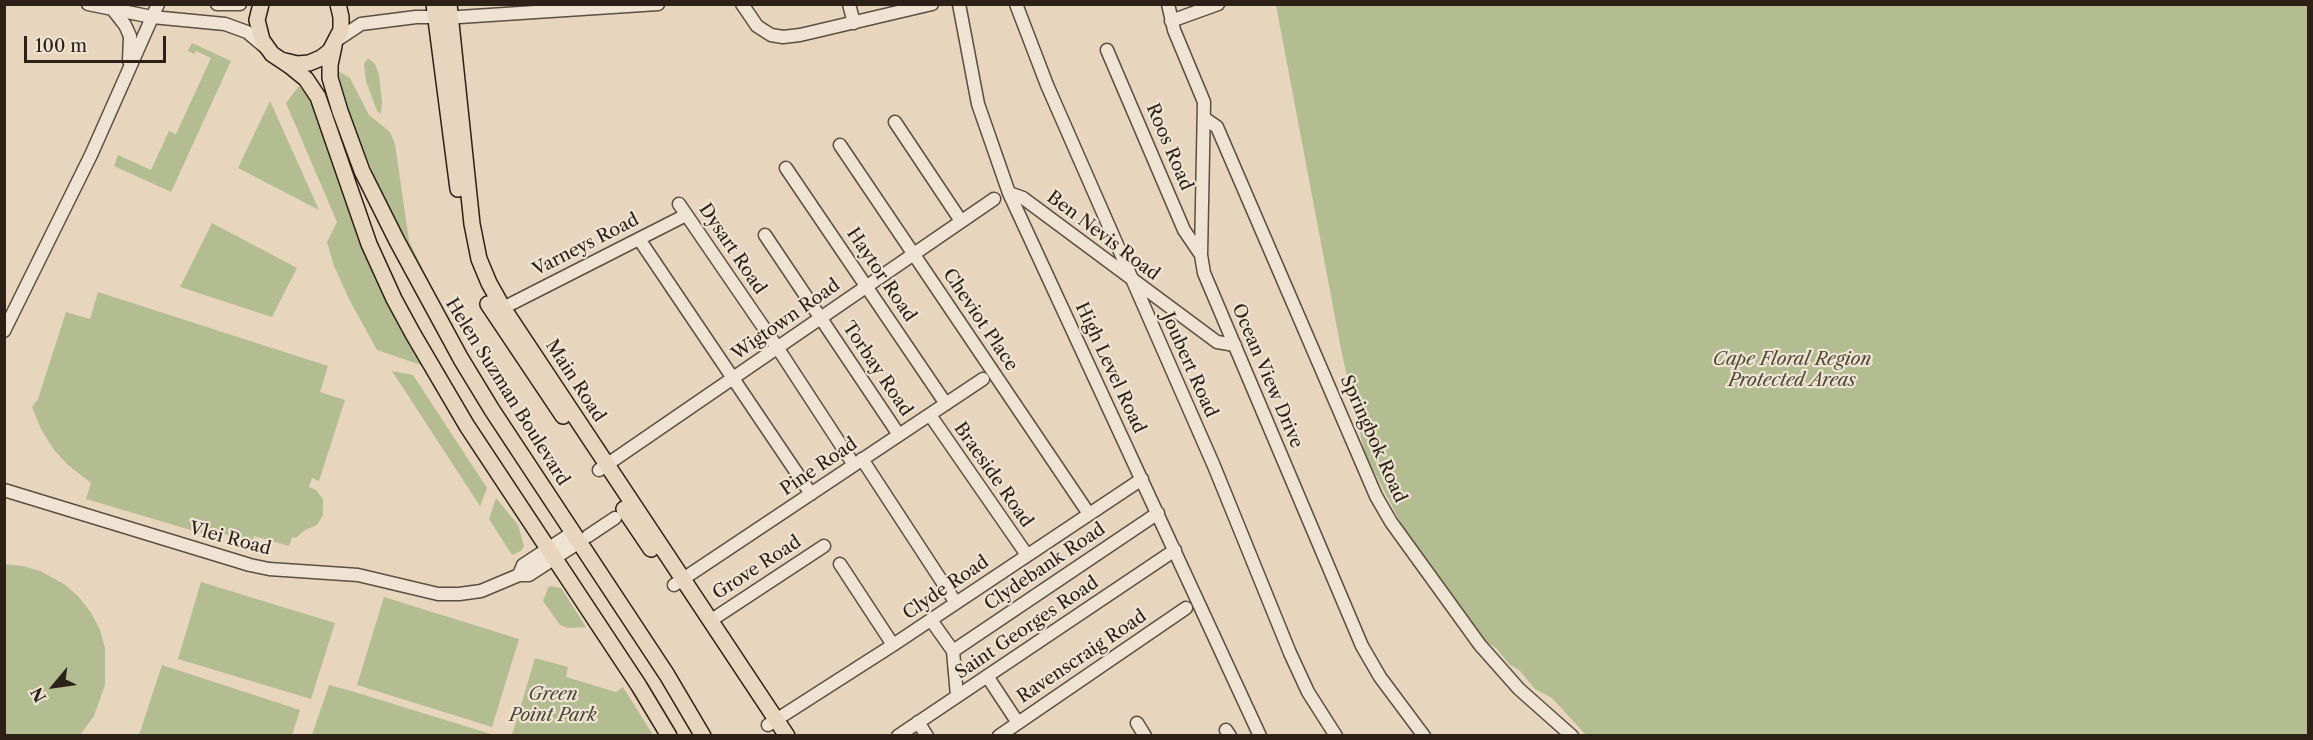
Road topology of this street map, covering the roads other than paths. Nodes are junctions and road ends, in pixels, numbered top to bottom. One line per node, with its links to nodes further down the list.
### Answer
1 (88, 4): 16 (street)
2 (158, 4): 18 (street)
3 (217, 4): 4 (street)
4 (240, 4)
5 (261, 4): 22 (main road)
6 (338, 4): 21 (main road, Helen Suzman Boulevard)
7 (658, 4): 15 (street)
8 (742, 4): 20 (street)
9 (849, 4): 20 (street)
10 (932, 4): 20 (street)
11 (959, 4): 30 (street, High Level Road)
12 (1016, 4): 38 (street, Joubert Road)
13 (1168, 4): 19 (street, Ocean View Drive)
14 (1218, 4): 19 (street)
15 (573, 8): 17 (street)
16 (114, 10): 18 (street); 25 (street)
17 (442, 11): 21 (street); 40 (main road, Main Road); 51 (main road, Main Road)
18 (152, 17): 22 (street); 25 (street)
19 (1171, 21): 26 (street, Ocean View Drive)
20 (854, 23)
21 (336, 43): 24 (main road); 58 (main road, Helen Suzman Boulevard)
22 (266, 48): 24 (main road)
23 (1107, 50): 37 (street, Roos Road)
24 (282, 60): 61 (main road)
25 (126, 77): 42 (street)
26 (1204, 118): 37 (street, Ocean View Drive); 87 (street, Springbok Road)
27 (895, 122): 33 (street)
28 (840, 145): 36 (street, Cheviot Place)
29 (786, 168): 39 (street, Haytor Road)
30 (1009, 193): 38 (street, Ben Nevis Road); 52 (street, High Level Road)
31 (994, 199): 33 (street, Wigtown Road)
32 (683, 210): 35 (street, Varneys Road); 44 (street, Dysart Road)
33 (961, 221): 36 (street, Wigtown Road)
34 (765, 235): 41 (street, Torbay Road)
35 (639, 239): 40 (street, Varneys Road); 45 (street)
36 (914, 253): 39 (street, Wigtown Road); 56 (street, Cheviot Place)
37 (1201, 255): 43 (street, Ocean View Drive)
38 (1133, 281): 43 (street, Ben Nevis Road); 85 (street, Joubert Road)
39 (866, 286): 41 (street, Wigtown Road); 47 (street, Haytor Road)
40 (503, 308): 51 (main road, Main Road)
41 (821, 317): 44 (street, Wigtown Road); 49 (street, Torbay Road)
42 (4, 331)
43 (1235, 345): 86 (street, Ocean View Drive)
44 (777, 347): 45 (street, Wigtown Road); 50 (street, Dysart Road)
45 (733, 379): 51 (street, Wigtown Road); 54 (street)
46 (984, 379): 47 (street, Pine Road)
47 (946, 404): 48 (street, Pine Road)
48 (930, 415): 49 (street, Pine Road); 62 (street, Braeside Road)
49 (899, 435): 50 (street, Pine Road)
50 (858, 462): 54 (street, Pine Road); 65 (street, Dysart Road)
51 (603, 467): 64 (main road, Main Road)
52 (1142, 479): 55 (street, High Level Road); 56 (street, Clyde Road)
53 (4, 490): 61 (street, Vlei Road)
54 (811, 494): 64 (street, Pine Road)
55 (1158, 513): 60 (street, High Level Road); 70 (street, Clydebank Road)
56 (1089, 514): 62 (street, Clyde Road)
57 (615, 518): 58 (street, Vlei Road)
58 (579, 538): 61 (street, Vlei Road); 78 (main road, Helen Suzman Boulevard)
59 (824, 546): 68 (street, Grove Road)
60 (1175, 550): 71 (street, Saint Georges Road); 84 (street, High Level Road)
61 (552, 553): 77 (main road)
62 (1027, 555): 65 (street, Clyde Road)
63 (840, 564): 69 (street)
64 (679, 582): 68 (main road, Main Road); 76 (main road, Main Road)
65 (956, 603): 67 (street, Clyde Road)
66 (1186, 608): 74 (street, Ravenscraig Road)
67 (931, 620): 69 (street, Clyde Road); 70 (street)
68 (710, 621): 76 (main road, Main Road)
69 (894, 645): 76 (street, Clyde Road)
70 (952, 651): 72 (street)
71 (987, 676): 72 (street, Saint Georges Road); 74 (street)
72 (957, 696): 73 (street, Saint Georges Road)
73 (918, 722): 80 (street, Saint Georges Road); 81 (street)
74 (1018, 723): 82 (street, Ravenscraig Road)
75 (1137, 723): 83 (street)
76 (773, 726): 79 (main road, Main Road)
77 (669, 735)
78 (703, 735)
79 (787, 735)
80 (898, 735)
81 (927, 735)
82 (999, 735)
83 (1145, 735)
84 (1260, 735)
85 (1336, 735)
86 (1424, 735)
87 (1572, 735)

